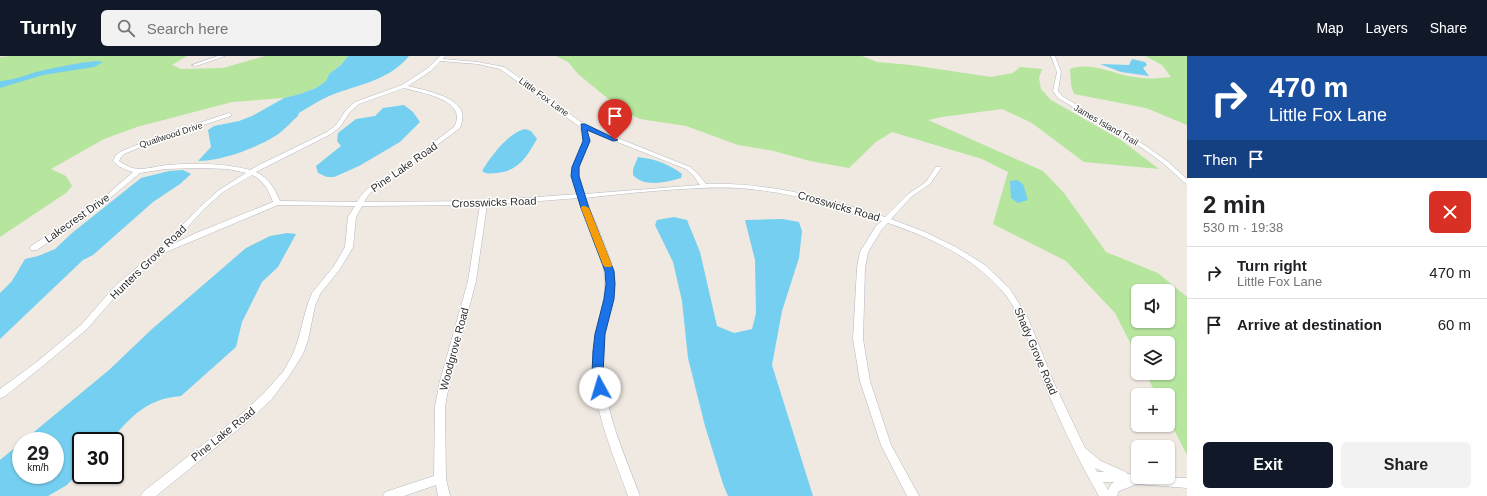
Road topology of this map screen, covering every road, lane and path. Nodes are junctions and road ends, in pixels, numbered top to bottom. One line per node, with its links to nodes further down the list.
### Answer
1 (223, 56): 4 (street)
2 (1053, 56): 11 (street, James Island Trail)
3 (441, 58): 5 (street, Hunters Grove Road); 7 (street, Little Fox Lane)
4 (194, 65)
5 (404, 86): 10 (street, Hunters Grove Road); 16 (street, Pine Lake Road)
6 (229, 116): 9 (street, Quailwood Drive)
7 (583, 126): 12 (street, Little Fox Lane); 13 (street)
8 (938, 168): 17 (street)
9 (138, 171): 10 (street); 18 (street, Lakecrest Drive)
10 (249, 172): 14 (street); 19 (street, Hunters Grove Road)
11 (1187, 182)
12 (704, 186): 13 (street, Crosswicks Road); 17 (street, Crosswicks Road)
13 (581, 195): 15 (street, Crosswicks Road); 32 (street)
14 (277, 203): 16 (street, Crosswicks Road); 19 (street)
15 (484, 203): 16 (street, Crosswicks Road); 24 (street, Woodgrove Road)
16 (359, 204): 29 (street, Pine Lake Road)
17 (886, 220): 21 (street, Shady Grove Road); 33 (street)
18 (34, 248)
19 (160, 253): 20 (street, Hunters Grove Road)
20 (0, 394)
21 (1081, 452): 22 (street, Shady Grove Road); 23 (street)
22 (1093, 476): 25 (street); 34 (street, Shady Grove Road)
23 (1131, 478)
24 (440, 479): 30 (street); 31 (street, Woodgrove Road)
25 (1131, 480)
26 (1131, 482): 35 (street)
27 (1175, 482): 28 (street)
28 (1187, 483)
29 (147, 496)
30 (389, 496)
31 (444, 496)
32 (634, 496)
33 (913, 496)
34 (1105, 496)
35 (1111, 496)

